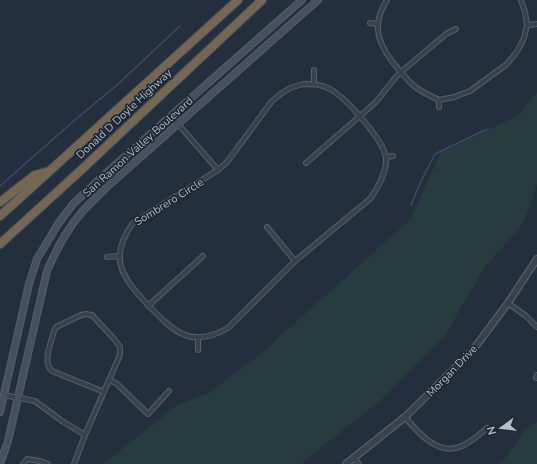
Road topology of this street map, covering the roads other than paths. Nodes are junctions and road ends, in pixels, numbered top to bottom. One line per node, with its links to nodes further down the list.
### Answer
1 (238, 0): 24 (highway, Donald D Doyle Highway)
2 (262, 0): 28 (highway, Donald D Doyle Highway)
3 (302, 0): 17 (main road, San Ramon Valley Boulevard)
4 (318, 0): 19 (main road, San Ramon Valley Boulevard)
5 (387, 0): 8 (street)
6 (521, 0): 10 (street)
7 (370, 23): 8 (street)
8 (378, 24): 13 (street)
9 (537, 24): 10 (street)
10 (527, 25): 15 (street)
11 (456, 30): 13 (street)
12 (314, 70): 14 (street)
13 (401, 72): 15 (street); 18 (street)
14 (314, 84): 18 (street, Sombrero Circle); 23 (street, Sombrero Circle)
15 (439, 100): 16 (street)
16 (439, 108)
17 (171, 116): 19 (street); 42 (main road, San Ramon Valley Boulevard)
18 (360, 117): 21 (street, Sombrero Circle); 22 (street)
19 (178, 124): 23 (street); 43 (main road, San Ramon Valley Boulevard)
20 (393, 156): 21 (street)
21 (386, 157): 33 (street, Sombrero Circle)
22 (306, 163)
23 (218, 170): 29 (street, Sombrero Circle)
24 (49, 171): 25 (highway); 26 (highway, Donald D Doyle Highway)
25 (0, 202)
26 (0, 216)
27 (267, 227): 33 (street)
28 (0, 244)
29 (120, 256): 31 (street); 35 (street, Sombrero Circle)
30 (204, 256): 35 (street)
31 (107, 257)
32 (537, 259): 34 (street, Morgan Drive)
33 (295, 261): 37 (street, Sombrero Circle)
34 (508, 304): 36 (street); 45 (street, Morgan Drive)
35 (148, 306): 37 (street, Sombrero Circle)
36 (537, 327)
37 (198, 338): 38 (street)
38 (198, 350)
39 (110, 380): 40 (street); 40 (street); 41 (street)
40 (104, 392): 47 (street)
41 (169, 392)
42 (4, 395): 43 (street); 44 (main road, San Ramon Valley Boulevard)
43 (18, 398): 47 (street); 49 (main road, San Ramon Valley Boulevard)
44 (0, 412)
45 (405, 417): 46 (street); 48 (street, Morgan Drive)
46 (487, 428)
47 (85, 434): 52 (street)
48 (353, 457): 53 (street, Morgan Drive); 54 (street)
49 (0, 464)
50 (23, 464): 51 (street)
51 (48, 464)
52 (74, 464)
53 (346, 464)
54 (359, 464)

